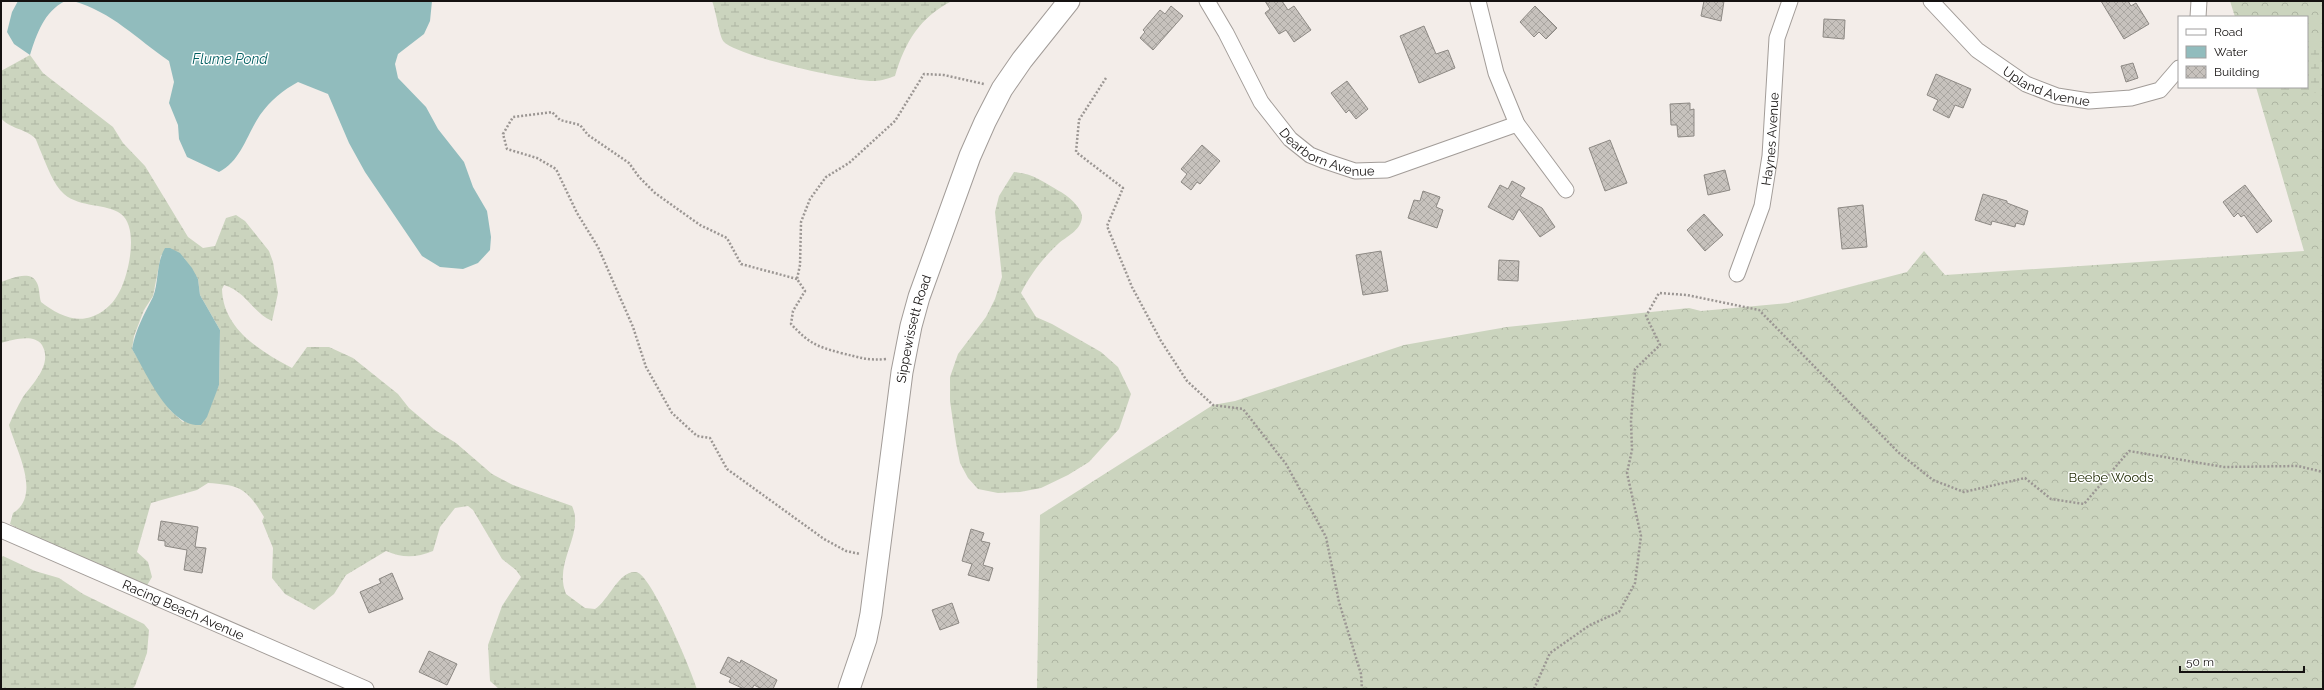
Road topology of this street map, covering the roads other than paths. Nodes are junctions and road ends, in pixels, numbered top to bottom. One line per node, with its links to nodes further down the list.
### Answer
1 (1069, 1): 14 (main road, Sippewissett Road)
2 (1206, 1): 9 (street, Dearborn Avenue)
3 (1478, 1): 9 (street)
4 (1790, 1): 11 (street, Haynes Avenue)
5 (1930, 1): 8 (street, Upland Avenue)
6 (2199, 1): 7 (street)
7 (2198, 16)
8 (2178, 69)
9 (1517, 124): 10 (street)
10 (1566, 190)
11 (1737, 274)
12 (1, 530): 13 (street, Racing Beach Avenue)
13 (366, 689)
14 (849, 689)

